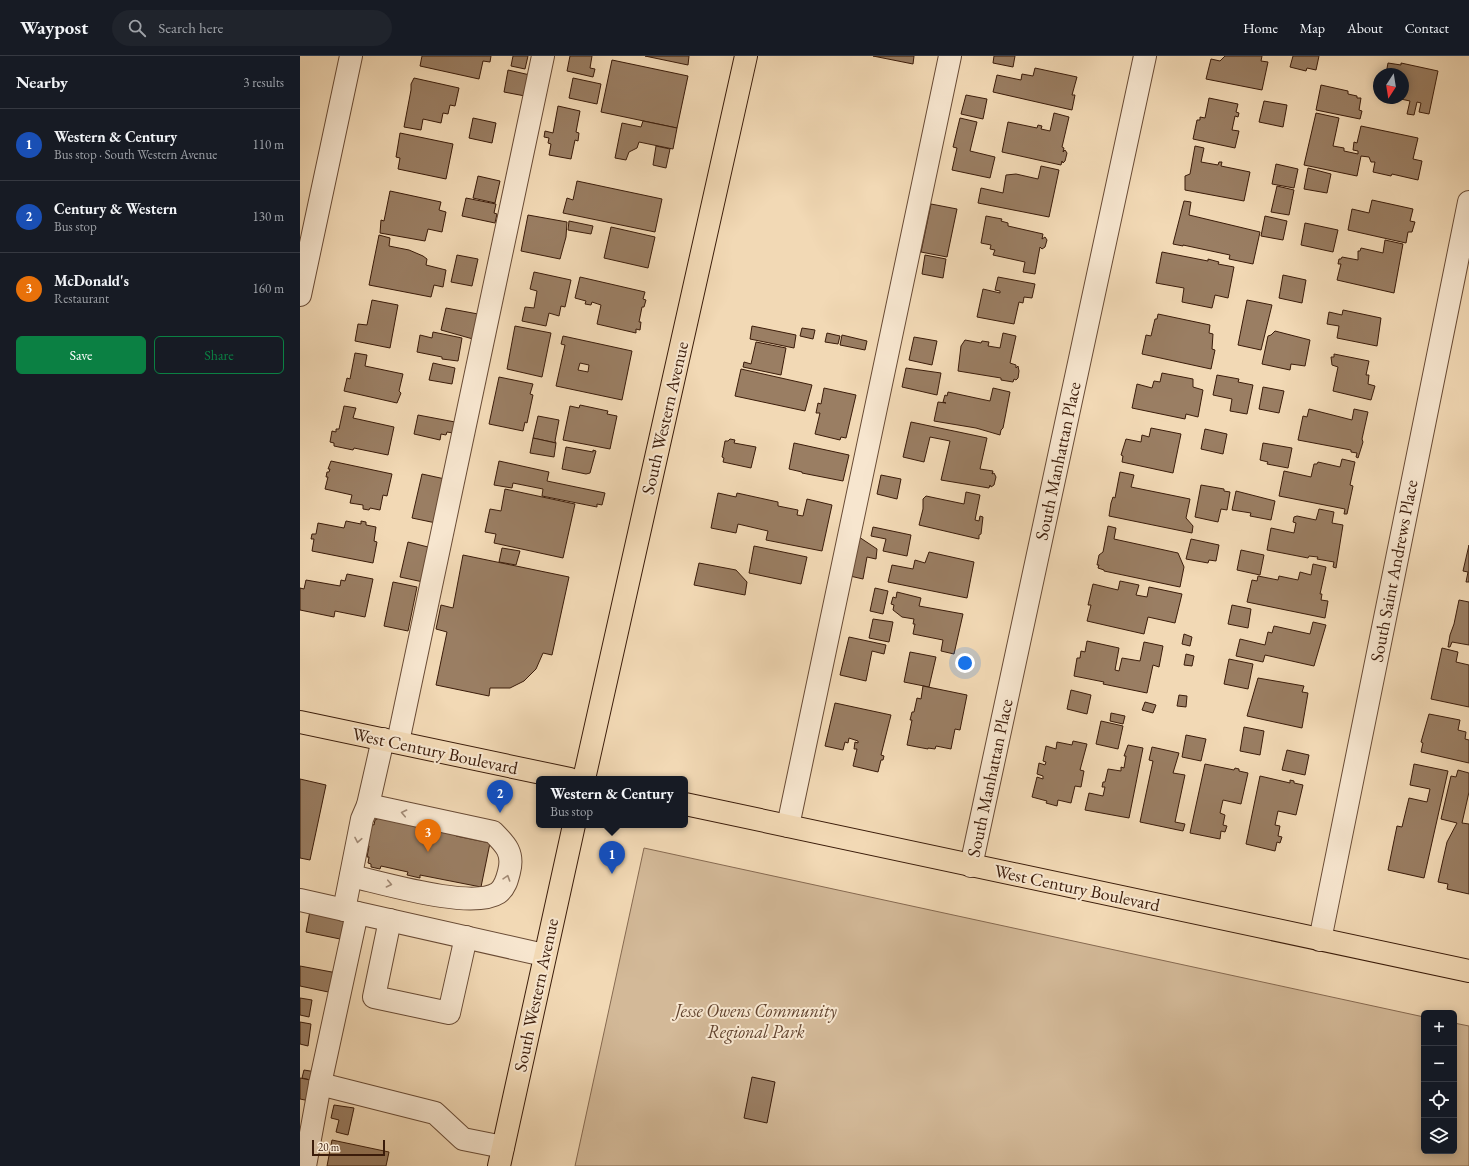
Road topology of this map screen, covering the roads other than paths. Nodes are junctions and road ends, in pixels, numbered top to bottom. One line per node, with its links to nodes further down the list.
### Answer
1 (351, 56): 7 (street)
2 (543, 56): 9 (street)
3 (746, 56): 11 (main road, South Western Avenue)
4 (950, 56): 14 (street)
5 (1145, 56): 16 (street, South Manhattan Place)
6 (1469, 202): 22 (street, South Saint Andrews Place)
7 (300, 295)
8 (300, 722): 9 (main road, West Century Boulevard)
9 (390, 741): 10 (main road, West Century Boulevard); 12 (street)
10 (556, 776)
11 (585, 776)
12 (368, 805): 17 (street, one-way to 17); 17 (street, one-way to 12)
13 (688, 805): 14 (main road, West Century Boulevard)
14 (788, 826): 16 (main road, West Century Boulevard)
15 (573, 828): 23 (main road, South Western Avenue)
16 (971, 866): 22 (main road, West Century Boulevard)
17 (351, 876): 19 (street)
18 (300, 900): 19 (street)
19 (351, 911): 20 (street); 25 (street)
20 (390, 920): 21 (street); 21 (street)
21 (466, 938): 23 (street)
22 (1320, 940): 24 (main road, West Century Boulevard)
23 (544, 955): 26 (main road, South Western Avenue)
24 (1469, 971)
25 (320, 1084): 26 (street); 27 (street)
26 (501, 1156)
27 (305, 1166)

